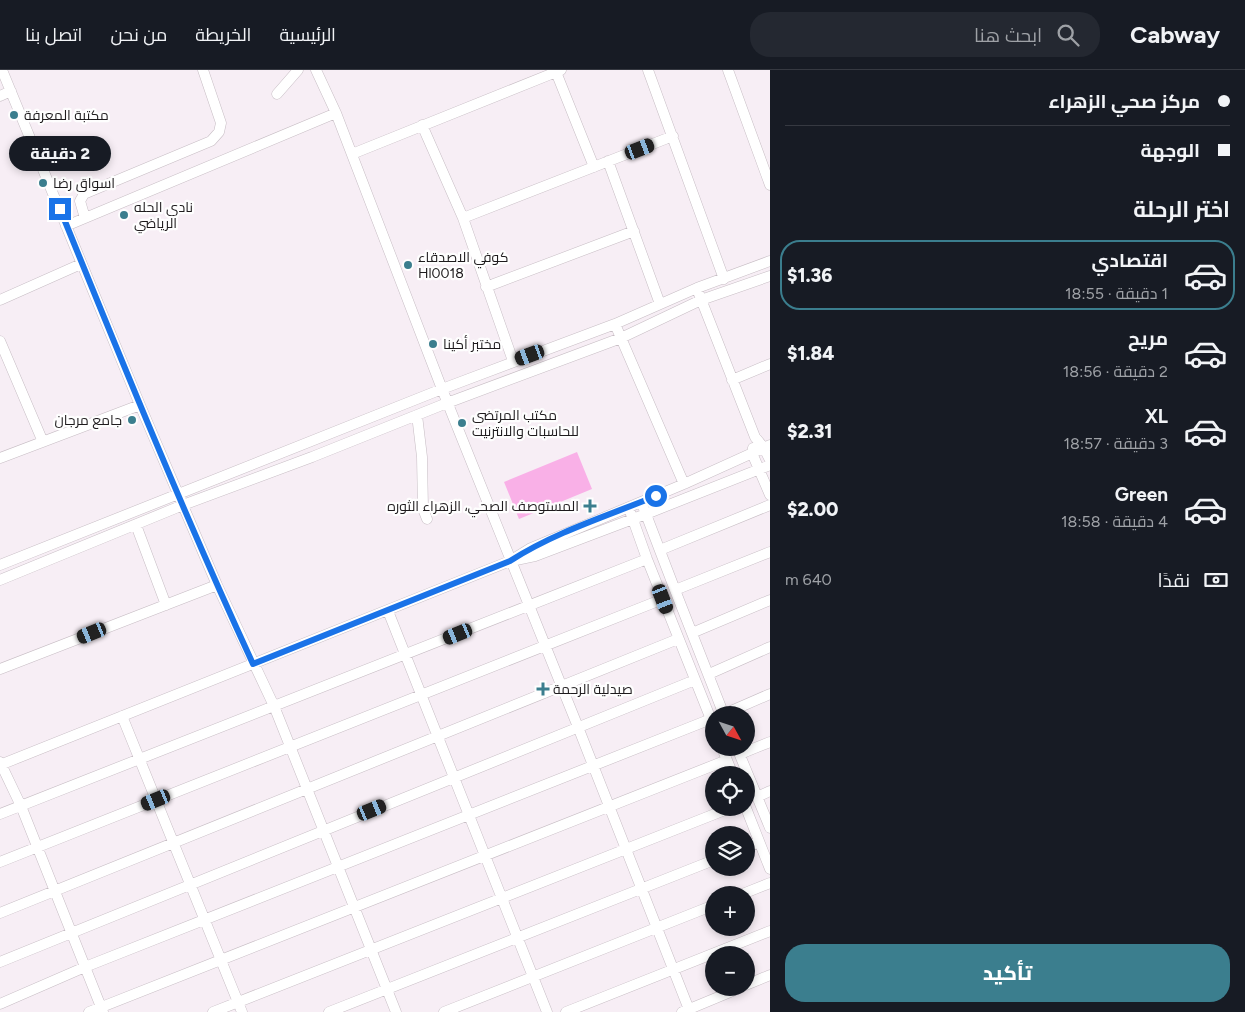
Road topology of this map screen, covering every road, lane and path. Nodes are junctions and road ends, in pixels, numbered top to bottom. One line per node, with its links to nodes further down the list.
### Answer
1 (2, 70): 8 (street)
2 (203, 70): 18 (street)
3 (298, 70): 9 (street)
4 (316, 70): 11 (street)
5 (648, 70): 13 (street)
6 (728, 70): 17 (street)
7 (558, 71): 12 (street); 16 (street)
8 (11, 91): 10 (street); 20 (street)
9 (277, 94)
10 (0, 96)
11 (336, 113): 14 (street); 18 (street)
12 (422, 125): 14 (street); 19 (street)
13 (673, 136): 15 (street); 25 (street)
14 (352, 154): 37 (street)
15 (608, 161): 16 (street); 21 (street)
16 (594, 167): 19 (street)
17 (769, 179)
18 (85, 218): 20 (street)
19 (463, 218): 26 (street)
20 (66, 226): 23 (street)
21 (634, 231): 26 (street); 30 (street)
22 (770, 261): 25 (street)
23 (81, 264): 28 (street); 39 (street)
24 (770, 276): 29 (street)
25 (724, 279): 27 (street)
26 (486, 287): 34 (street)
27 (697, 288): 29 (street); 30 (street)
28 (0, 300)
29 (701, 300): 32 (street); 36 (street)
30 (660, 304): 31 (street)
31 (615, 324): 32 (street); 34 (street)
32 (621, 338): 38 (street); 49 (street)
33 (0, 342): 42 (street)
34 (513, 361): 37 (street)
35 (770, 364): 36 (street)
36 (732, 380): 41 (street)
37 (442, 389): 38 (street); 50 (street)
38 (447, 402): 40 (street); 63 (street)
39 (140, 405): 42 (street); 50 (street)
40 (417, 415): 53 (street); 57 (street)
41 (755, 437): 43 (street); 44 (street)
42 (43, 442): 45 (street)
43 (767, 447): 44 (street); 46 (street)
44 (752, 452): 48 (street); 49 (street)
45 (0, 458)
46 (770, 460)
47 (770, 465): 48 (street)
48 (760, 469): 51 (street); 56 (street)
49 (684, 484): 52 (street)
50 (179, 495): 53 (street); 64 (street)
51 (770, 495)
52 (642, 502): 55 (street); 56 (street)
53 (183, 505): 59 (street); 66 (street)
54 (770, 505): 60 (street)
55 (628, 506): 58 (street); 63 (street)
56 (646, 514): 58 (street); 60 (street)
57 (426, 519)
58 (633, 519): 62 (street); 63 (street)
59 (136, 525): 65 (street); 70 (street)
60 (660, 550): 67 (street)
61 (770, 552): 67 (street)
62 (647, 559): 68 (street); 71 (street)
63 (510, 561): 71 (street); 72 (street)
64 (0, 565)
65 (0, 580)
66 (217, 585): 70 (street); 78 (street)
67 (674, 590): 73 (street)
68 (663, 599): 74 (street); 75 (street)
69 (770, 600): 73 (street)
70 (166, 605): 79 (street)
71 (529, 605): 75 (street); 77 (street)
72 (388, 610): 77 (street); 78 (street)
73 (692, 634): 80 (street)
74 (678, 639): 81 (street); 82 (street)
75 (545, 646): 82 (street); 84 (street)
76 (770, 647): 80 (street)
77 (404, 654): 84 (street); 85 (street)
78 (253, 664): 85 (street); 89 (street)
79 (0, 669)
80 (709, 674): 87 (street)
81 (695, 680): 86 (street); 91 (street)
82 (561, 686): 91 (street); 92 (street)
83 (770, 694): 88 (street)
84 (421, 695): 92 (street); 95 (street)
85 (274, 706): 95 (street); 98 (street)
86 (705, 706)
87 (721, 706)
88 (742, 706)
89 (122, 716): 98 (street); 100 (street)
90 (705, 726): 101 (street)
91 (578, 727): 101 (street); 103 (street)
92 (437, 736): 103 (street); 104 (street)
93 (770, 742): 94 (street)
94 (755, 746)
95 (290, 747): 104 (street); 107 (street)
96 (725, 756): 99 (street)
97 (741, 756): 106 (street)
98 (140, 759): 107 (street); 108 (street)
99 (727, 760): 102 (street); 109 (street)
100 (0, 764): 108 (street)
101 (593, 766): 109 (street); 111 (street)
102 (729, 766)
103 (454, 778): 111 (street); 115 (street)
104 (307, 789): 115 (street); 117 (street)
105 (770, 791): 106 (street)
106 (757, 797): 114 (street)
107 (156, 800): 117 (street); 119 (street)
108 (21, 806): 110 (street); 119 (street)
109 (609, 806): 120 (street); 121 (street)
110 (0, 814)
111 (468, 815): 121 (street); 124 (street)
112 (710, 816): 120 (street)
113 (749, 816): 116 (street)
114 (770, 828)
115 (324, 830): 124 (street); 127 (street)
116 (759, 842): 118 (street); 125 (street)
117 (173, 843): 127 (street); 130 (street)
118 (755, 844)
119 (37, 847): 122 (street); 130 (street)
120 (626, 849): 128 (street); 131 (street)
121 (484, 856): 131 (street); 132 (street)
122 (0, 862)
123 (705, 864): 128 (street)
124 (338, 867): 132 (street); 135 (street)
125 (770, 869)
126 (770, 883): 129 (street)
127 (190, 884): 135 (street); 138 (street)
128 (642, 888): 136 (street); 139 (street)
129 (755, 889)
130 (54, 891): 134 (street); 138 (street)
131 (501, 898): 139 (street); 140 (street)
132 (354, 907): 140 (street); 141 (street)
133 (705, 909): 136 (street)
134 (0, 912)
135 (204, 920): 141 (street); 143 (street)
136 (657, 928): 144 (street); 146 (street)
137 (770, 931): 144 (street)
138 (72, 933): 142 (street); 143 (street)
139 (518, 937): 146 (street); 148 (street)
140 (370, 950): 148 (street); 151 (street)
141 (221, 960): 151 (street); 152 (street)
142 (0, 962)
143 (85, 967): 150 (street); 152 (street)
144 (674, 969): 153 (street); 160 (street)
145 (770, 975): 147 (street)
146 (532, 977): 158 (street); 159 (street)
147 (755, 981)
148 (387, 989): 156 (street); 157 (street)
149 (722, 996): 153 (street)
150 (0, 1004)
151 (240, 1007): 155 (street)
152 (102, 1010): 154 (street)
153 (687, 1011)
154 (89, 1012)
155 (213, 1012)
156 (329, 1012)
157 (396, 1012)
158 (444, 1012)
159 (546, 1012)
160 (566, 1012)

